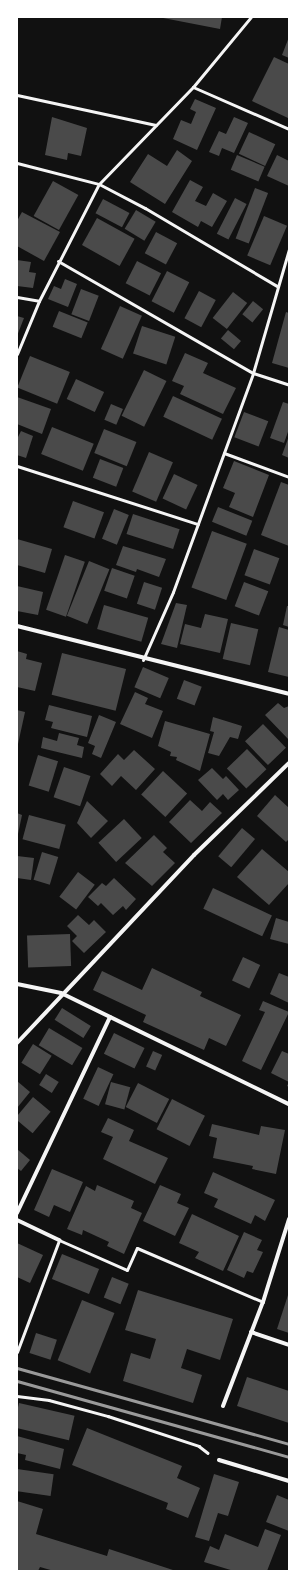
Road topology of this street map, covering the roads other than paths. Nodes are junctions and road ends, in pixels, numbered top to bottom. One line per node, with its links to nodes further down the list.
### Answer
1 (252, 17): 2 (lane)
2 (193, 87): 4 (lane); 5 (lane)
3 (17, 95): 4 (lane)
4 (156, 125): 7 (lane)
5 (289, 129)
6 (17, 163): 7 (lane)
7 (99, 184): 9 (lane); 10 (lane)
8 (289, 249): 10 (lane)
9 (58, 261): 12 (lane); 14 (lane)
10 (277, 286): 14 (lane)
11 (17, 297): 12 (lane)
12 (39, 301): 13 (lane)
13 (17, 354)
14 (253, 373): 15 (lane); 16 (lane)
15 (289, 385)
16 (224, 453): 18 (lane); 19 (lane)
17 (17, 467): 19 (lane)
18 (289, 477)
19 (198, 524): 21 (lane)
20 (17, 626): 21 (street)
21 (143, 660): 22 (street)
22 (289, 694)
23 (289, 763): 25 (street)
24 (17, 984): 25 (street)
25 (61, 993): 26 (street); 27 (street)
26 (110, 1017): 28 (street); 29 (street)
27 (17, 1043)
28 (289, 1104)
29 (17, 1212)
30 (289, 1219): 33 (street)
31 (17, 1220): 32 (street)
32 (59, 1240): 33 (lane); 36 (lane)
33 (263, 1302): 34 (street)
34 (251, 1332): 35 (street); 37 (street)
35 (289, 1346)
36 (17, 1352)
37 (223, 1406)
38 (218, 1460): 39 (street)
39 (289, 1481)

